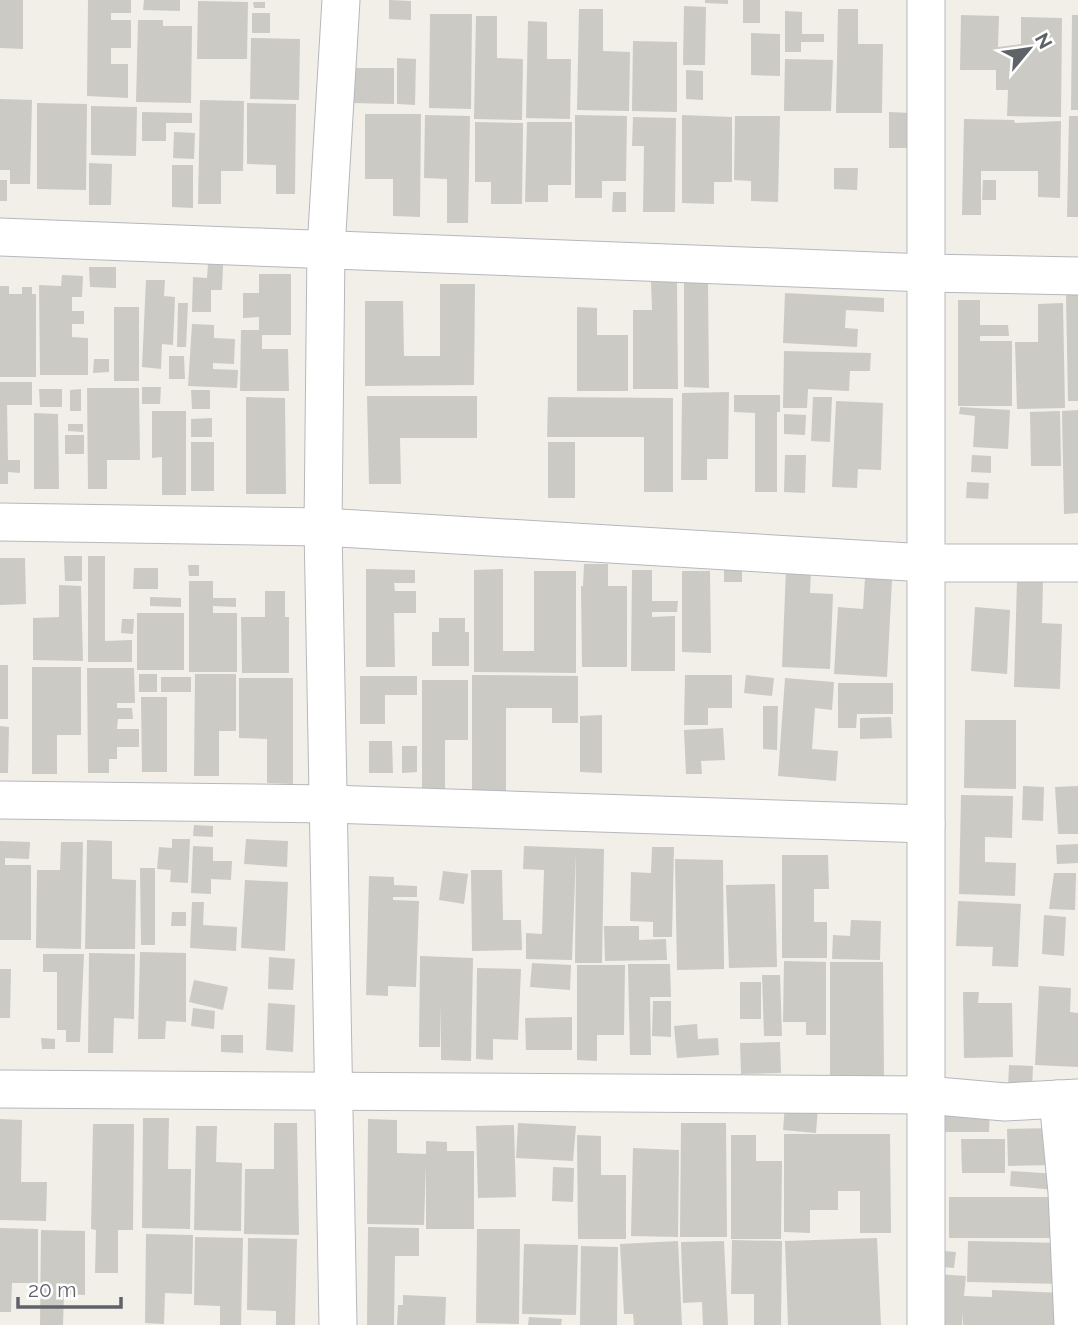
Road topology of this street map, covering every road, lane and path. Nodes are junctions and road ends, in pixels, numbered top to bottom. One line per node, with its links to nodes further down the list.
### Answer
1 (341, 0): 4 (street)
2 (926, 0): 5 (street)
3 (0, 237): 4 (street)
4 (326, 249): 5 (street); 8 (street)
5 (926, 273): 6 (street); 9 (street)
6 (1078, 276)
7 (0, 522): 8 (street)
8 (323, 527): 9 (street); 12 (street)
9 (926, 563): 10 (street); 13 (street)
10 (1078, 563)
11 (0, 800): 12 (street)
12 (329, 804): 13 (street); 15 (street)
13 (926, 824): 16 (street)
14 (0, 1089): 15 (street)
15 (334, 1092): 16 (street); 18 (street)
16 (926, 1095): 17 (street); 19 (street)
17 (1068, 1098): 20 (street)
18 (338, 1325)
19 (926, 1325)
20 (1073, 1325)

